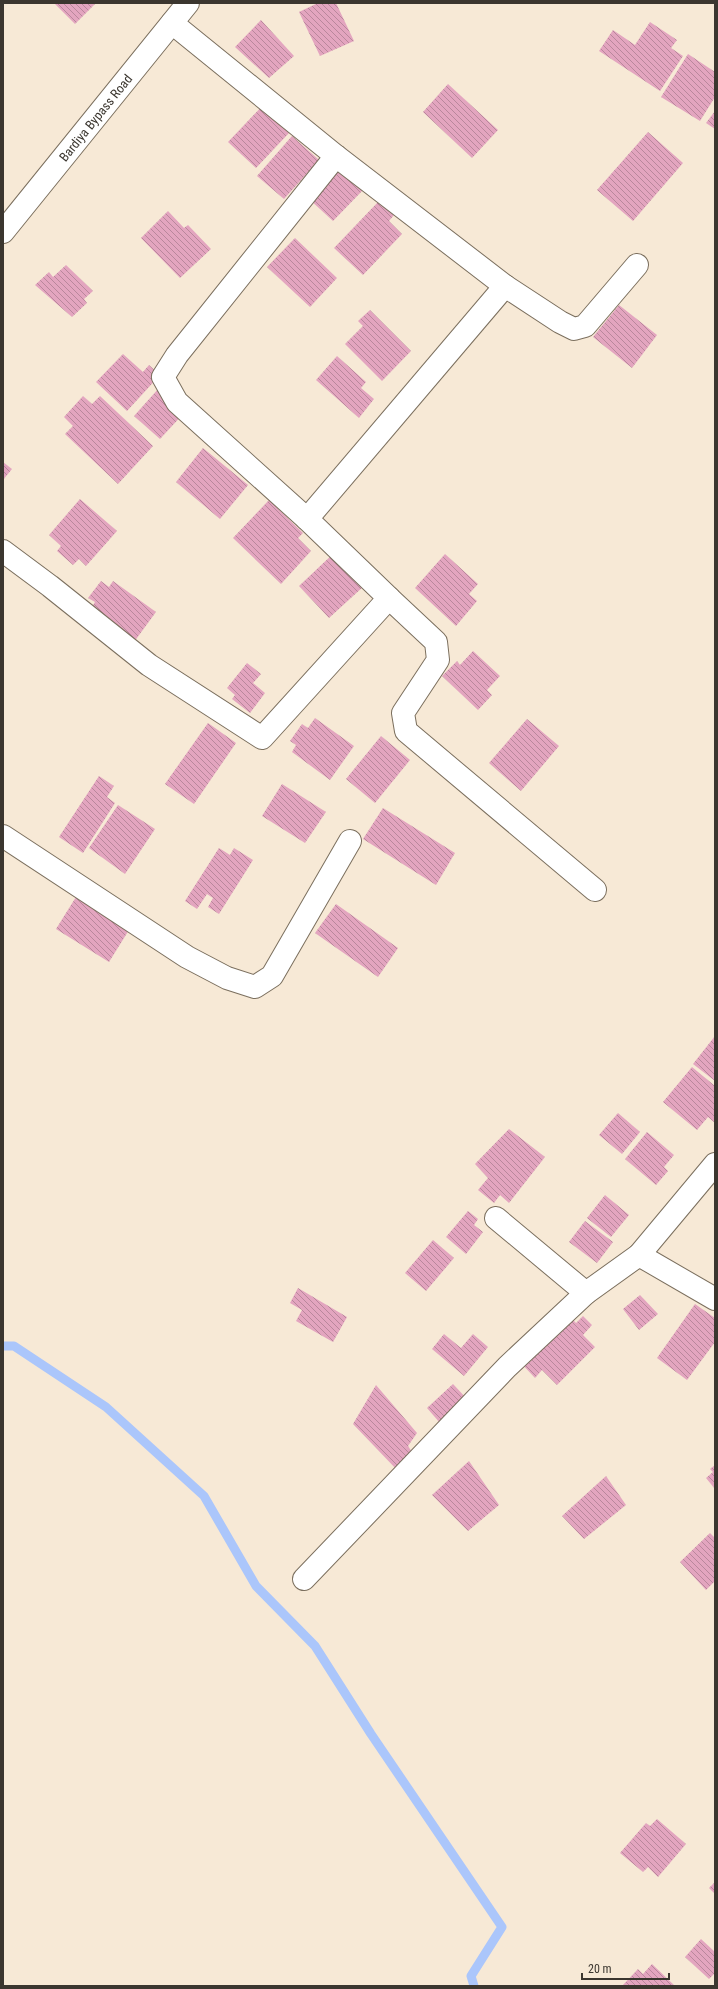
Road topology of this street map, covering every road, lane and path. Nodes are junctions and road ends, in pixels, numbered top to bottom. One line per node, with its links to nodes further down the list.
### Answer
1 (188, 3): 2 (street, Bardiya Bypass Road)
2 (172, 23): 3 (street); 4 (street, Bardiya Bypass Road)
3 (336, 156): 6 (street); 7 (street)
4 (3, 232)
5 (637, 265): 6 (street)
6 (505, 286): 7 (street)
7 (307, 519): 9 (street)
8 (3, 552): 9 (street)
9 (389, 598): 12 (street)
10 (3, 836): 11 (street)
11 (350, 841)
12 (595, 890)
13 (715, 1164): 15 (street)
14 (496, 1218): 16 (street)
15 (639, 1255): 16 (street); 17 (street)
16 (586, 1293): 18 (street)
17 (715, 1299)
18 (304, 1579)

